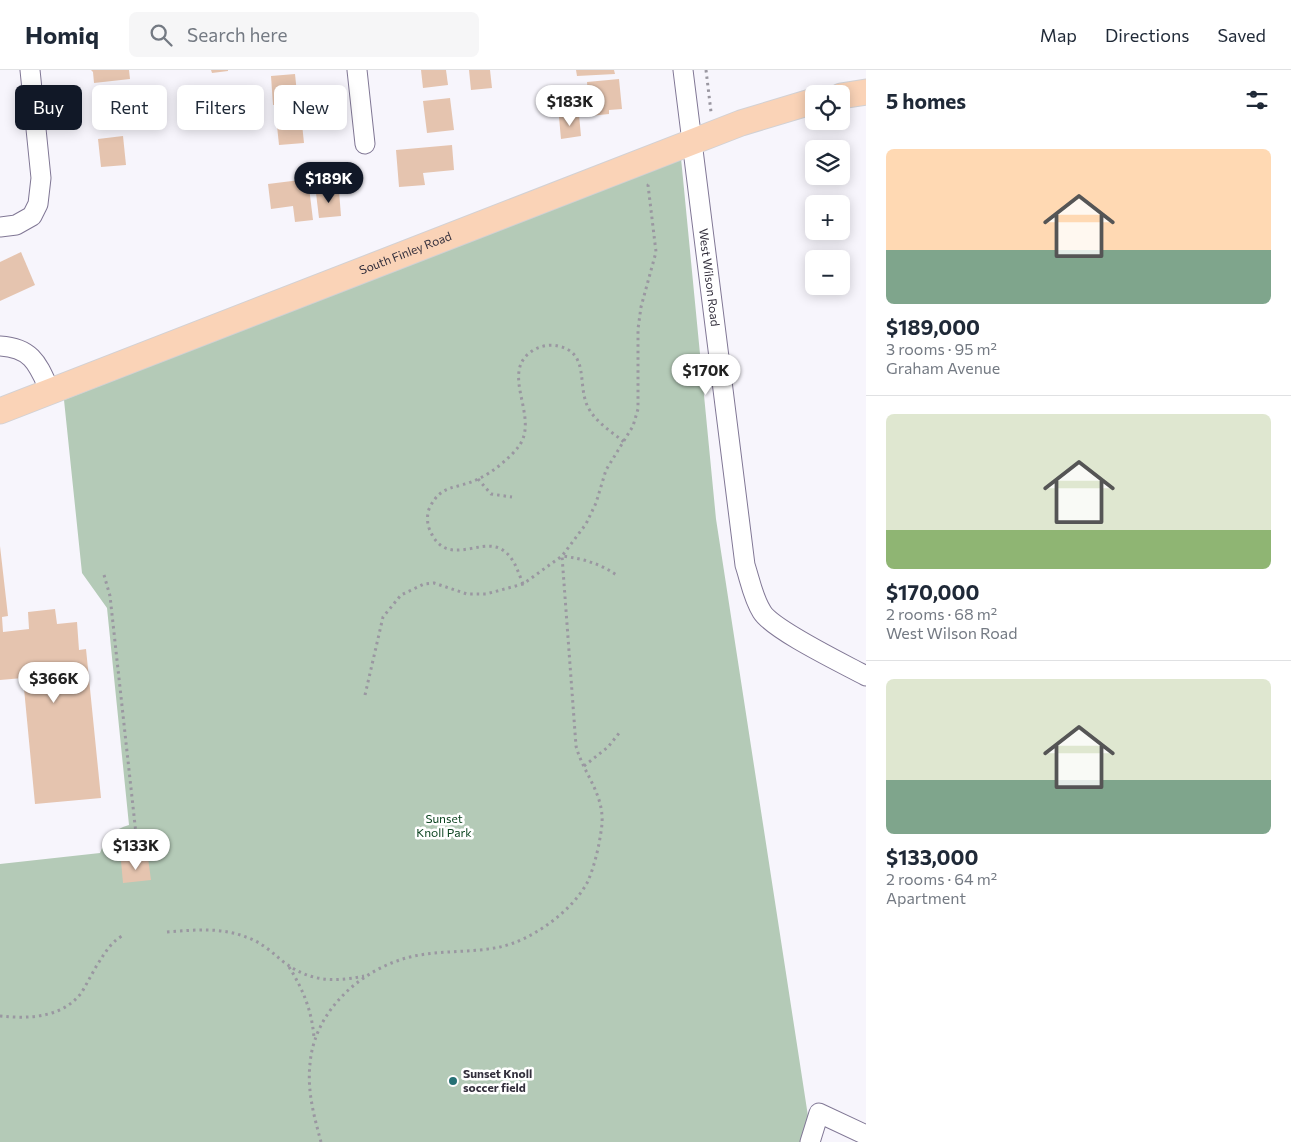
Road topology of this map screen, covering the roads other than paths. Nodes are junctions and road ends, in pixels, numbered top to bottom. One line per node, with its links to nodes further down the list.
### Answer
1 (30, 70): 9 (street)
2 (357, 70): 8 (street)
3 (683, 70): 7 (street, West Wilson Road)
4 (866, 92): 5 (main road)
5 (850, 95)
6 (805, 104): 7 (main road, South Finley Road)
7 (690, 143): 11 (main road, South Finley Road); 13 (street, West Wilson Road)
8 (365, 144)
9 (0, 227)
10 (0, 346): 11 (street)
11 (50, 392): 12 (main road, South Finley Road)
12 (0, 411)
13 (866, 676)
14 (866, 1135): 15 (street)
15 (810, 1142)

